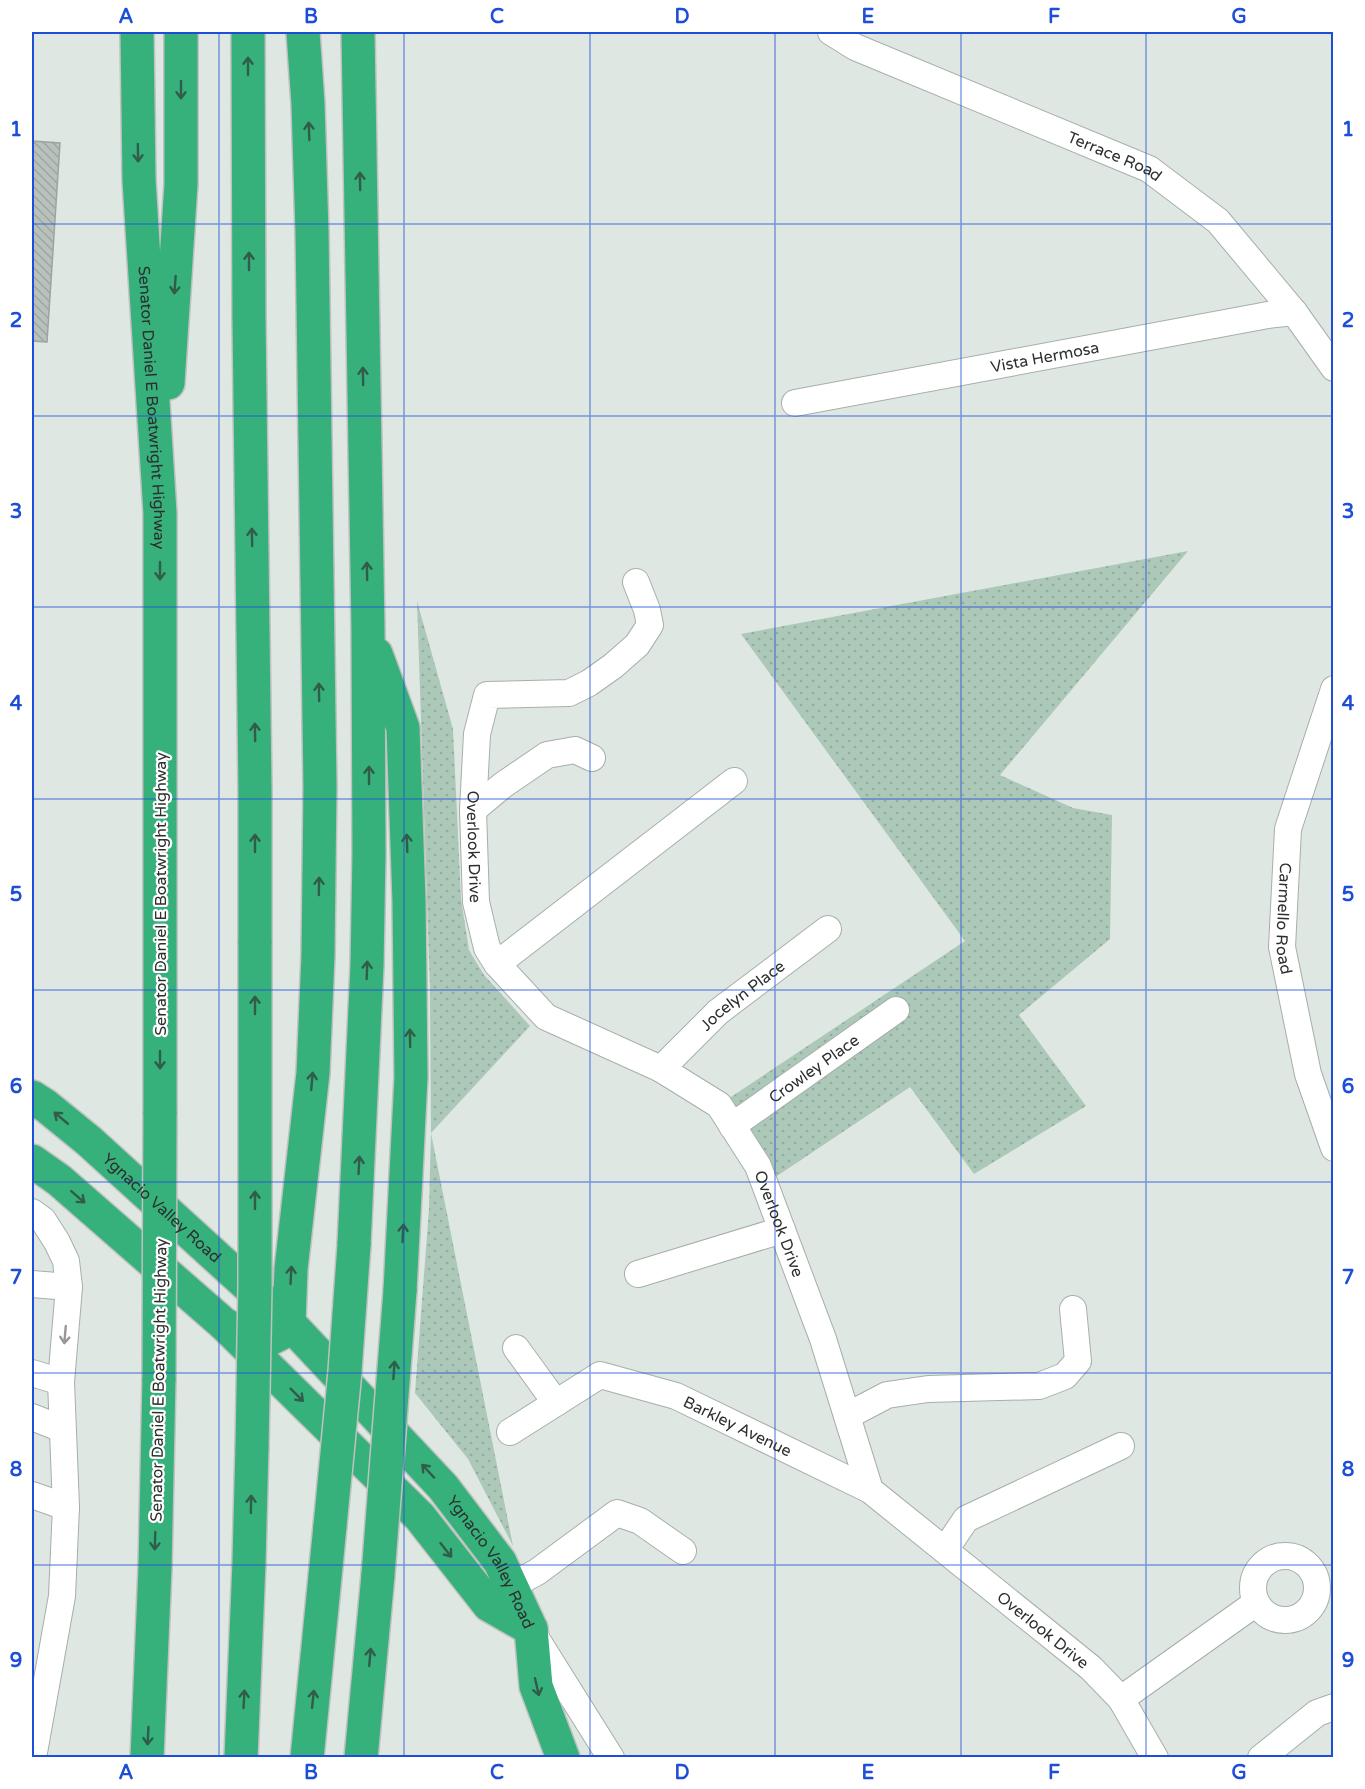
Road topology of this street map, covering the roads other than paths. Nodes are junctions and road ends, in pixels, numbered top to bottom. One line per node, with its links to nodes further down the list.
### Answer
1 (137, 32): 10 (highway, Senator Daniel E Boatwright Highway, one-way to 10)
2 (181, 32): 10 (highway, one-way to 10)
3 (248, 32): 54 (highway, one-way to 3, bridge)
4 (303, 32): 31 (highway, one-way to 4)
5 (358, 32): 12 (highway, one-way to 5)
6 (831, 32): 7 (street, Terrace Road)
7 (1294, 312): 8 (street, Terrace Road); 9 (street, Vista Hermosa)
8 (1334, 368)
9 (795, 403)
10 (159, 513): 53 (highway, Senator Daniel E Boatwright Highway, one-way to 53, bridge)
11 (636, 582): 16 (street, Overlook Drive)
12 (368, 629): 55 (highway, one-way to 12, bridge); 56 (highway, one-way to 12, bridge)
13 (1334, 689): 23 (street, Carmello Road)
14 (592, 758): 16 (street)
15 (734, 781): 18 (street)
16 (473, 810): 18 (street, Overlook Drive)
17 (828, 929): 20 (street, Jocelyn Place)
18 (497, 964): 20 (street, Overlook Drive)
19 (896, 1010): 22 (street, Crowley Place)
20 (661, 1069): 22 (street, Overlook Drive)
21 (32, 1096): 31 (highway, Ygnacio Valley Road, one-way to 21)
22 (732, 1126): 26 (street, Overlook Drive)
23 (1334, 1148)
24 (32, 1161): 32 (highway, Ygnacio Valley Road, one-way to 32)
25 (32, 1212): 29 (street)
26 (782, 1230): 27 (street); 37 (street, Overlook Drive)
27 (638, 1274)
28 (32, 1284): 29 (street)
29 (69, 1287): 35 (street, one-way to 35)
30 (1073, 1309): 37 (street)
31 (289, 1323): 32 (highway); 47 (highway, Ygnacio Valley Road, one-way to 31)
32 (225, 1324): 49 (highway, Ygnacio Valley Road, one-way to 49)
33 (516, 1348): 36 (street)
34 (32, 1373): 35 (street)
35 (61, 1382): 39 (street)
36 (556, 1403): 40 (street); 42 (street, Barkley Avenue)
37 (847, 1416): 42 (street, Overlook Drive)
38 (32, 1417): 39 (street)
39 (62, 1428): 44 (street)
40 (510, 1432)
41 (1121, 1446): 45 (street)
42 (870, 1490): 45 (street, Overlook Drive)
43 (32, 1495): 44 (street)
44 (66, 1507): 52 (street)
45 (945, 1550): 50 (street, Overlook Drive)
46 (683, 1551): 47 (street)
47 (511, 1586): 49 (highway, Ygnacio Valley Road)
48 (1256, 1603): 50 (street)
49 (531, 1629): 57 (highway, one-way to 57); 58 (street)
50 (1121, 1699): 59 (street, Overlook Drive)
51 (1334, 1707): 60 (street)
52 (33, 1753)
53 (147, 1758)
54 (241, 1758)
55 (307, 1758)
56 (361, 1758)
57 (563, 1758)
58 (611, 1758)
59 (1155, 1758)
60 (1261, 1758)

